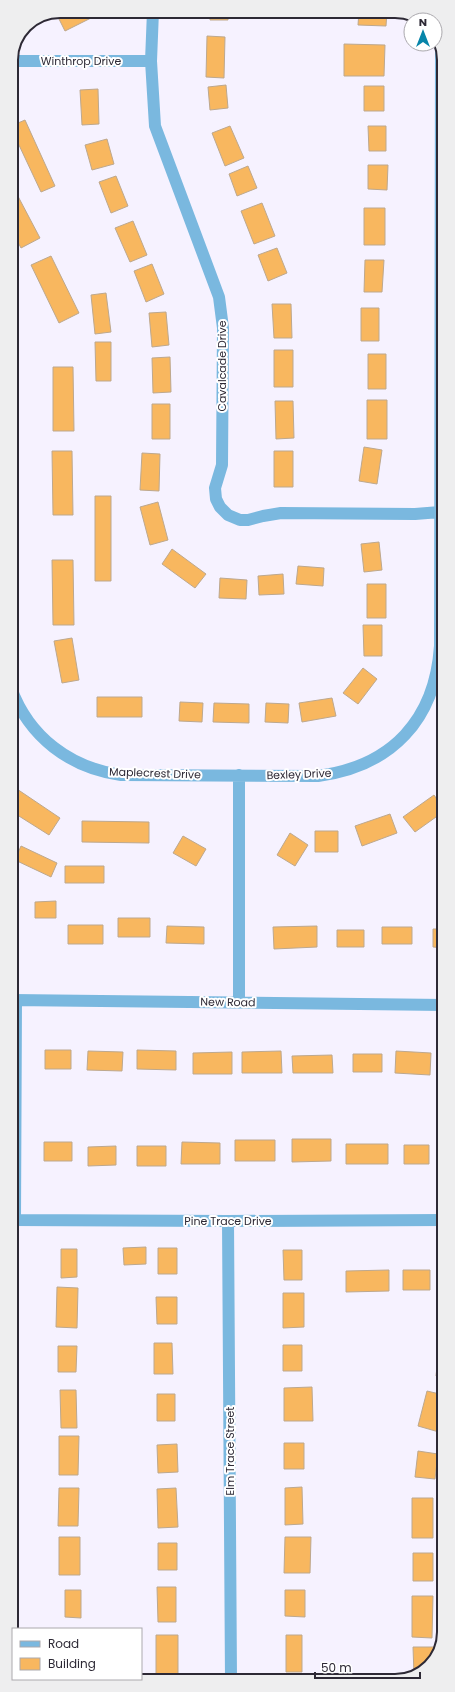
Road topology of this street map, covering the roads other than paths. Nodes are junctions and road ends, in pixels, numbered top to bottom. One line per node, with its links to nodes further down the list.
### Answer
1 (153, 18): 3 (street, Cavalcade Drive)
2 (18, 61): 3 (street, Winthrop Drive)
3 (151, 61): 4 (street, Cavalcade Drive)
4 (437, 512)
5 (437, 671): 7 (street, Bexley Drive)
6 (18, 703): 7 (street, Maplecrest Drive)
7 (240, 775): 9 (street)
8 (18, 1000): 9 (street, New Road)
9 (239, 1002): 10 (street, New Road)
10 (437, 1005)
11 (18, 1220): 13 (street, Pine Trace Drive)
12 (437, 1220): 13 (street, Pine Trace Drive)
13 (228, 1221): 14 (street, Elm Trace Street)
14 (231, 1674)

